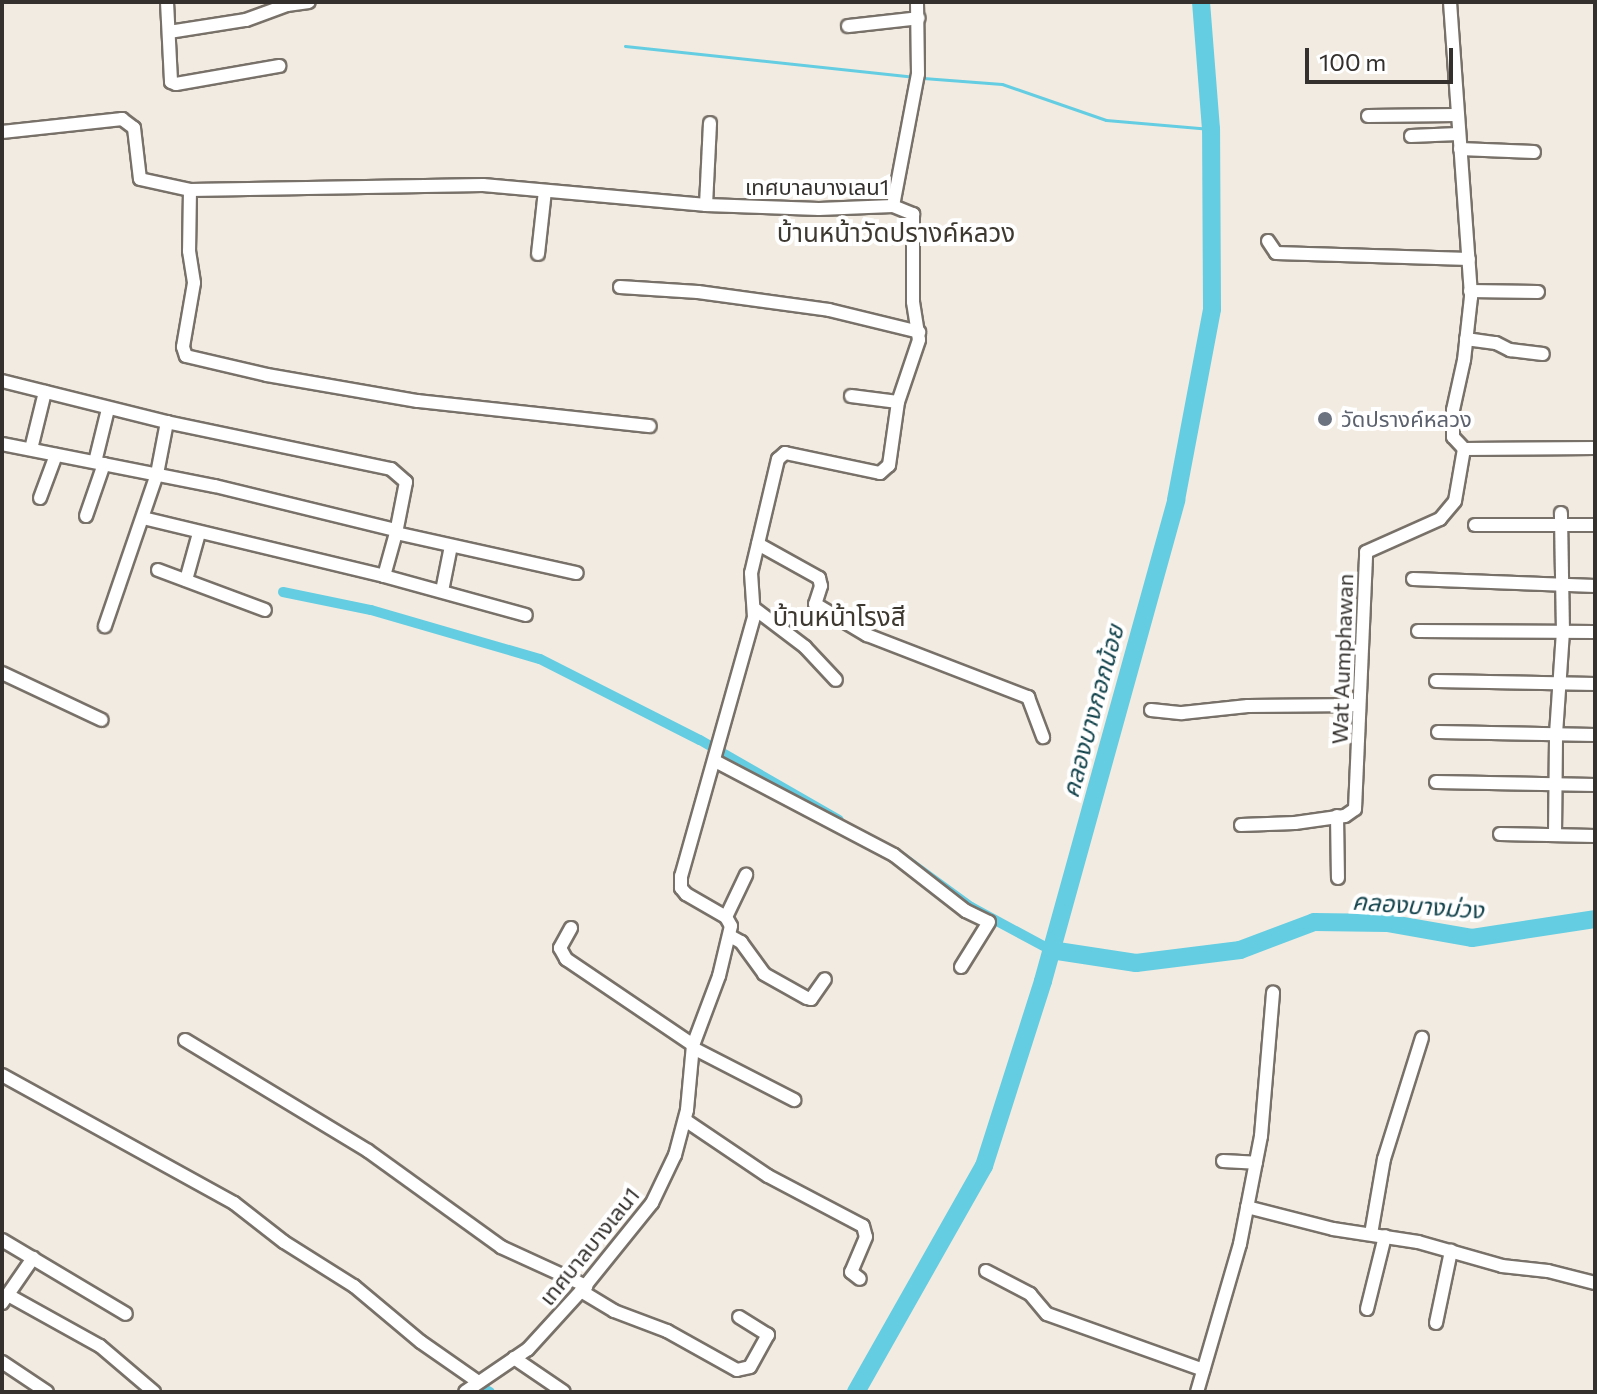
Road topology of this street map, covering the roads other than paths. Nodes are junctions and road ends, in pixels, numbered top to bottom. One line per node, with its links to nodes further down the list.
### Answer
1 (167, 2): 7 (street)
2 (309, 2): 7 (street)
3 (917, 2): 5 (street)
4 (1450, 2): 9 (street)
5 (919, 18): 6 (street); 20 (street)
6 (848, 26)
7 (169, 32): 8 (street)
8 (279, 66)
9 (1456, 115): 10 (street); 13 (street)
10 (1368, 116)
11 (710, 123): 19 (street)
12 (2, 132): 17 (street, เทศบาลบางเลน1)
13 (1458, 134): 14 (street); 15 (street)
14 (1411, 136)
15 (1460, 149): 16 (street); 23 (street)
16 (1534, 152)
17 (190, 190): 18 (street, เทศบาลบางเลน1); 36 (street)
18 (545, 191): 19 (street, เทศบาลบางเลน1); 22 (street)
19 (706, 205): 20 (street, เทศบาลบางเลน1)
20 (893, 206): 27 (street, เทศบาลบางเลน1)
21 (1268, 241): 23 (street)
22 (538, 254)
23 (1469, 259): 25 (street)
24 (620, 287): 27 (street)
25 (1470, 291): 26 (street); 28 (street)
26 (1538, 292)
27 (918, 330): 33 (street, เทศบาลบางเลน1)
28 (1466, 339): 29 (street); 40 (street)
29 (1543, 354)
30 (2, 381): 31 (street)
31 (45, 392): 34 (street); 39 (street)
32 (851, 396): 33 (street)
33 (898, 402): 52 (street, เทศบาลบางเลน1)
34 (108, 409): 35 (street); 42 (street)
35 (167, 422): 43 (street); 50 (street)
36 (650, 426)
37 (3, 448): 39 (street)
38 (1595, 448): 40 (street)
39 (31, 449): 41 (street)
40 (1464, 449): 74 (street, Wat Aumphawan)
41 (56, 455): 42 (street); 44 (street)
42 (99, 463): 43 (street); 45 (street)
43 (157, 474): 46 (street); 50 (street)
44 (40, 498)
45 (86, 516)
46 (143, 518): 51 (street); 65 (street)
47 (1561, 519): 48 (street); 49 (street); 59 (street)
48 (1475, 525)
49 (1595, 525)
50 (396, 531): 53 (street); 56 (street)
51 (199, 533): 56 (street); 58 (street)
52 (758, 544): 62 (street, เทศบาลบางเลน1); 80 (street)
53 (451, 546): 55 (street); 61 (street)
54 (158, 570): 58 (street)
55 (577, 573)
56 (384, 576): 61 (street)
57 (1413, 579): 59 (street)
58 (186, 580): 63 (street)
59 (1563, 585): 60 (street); 67 (street)
60 (1595, 586)
61 (442, 591): 64 (street)
62 (755, 609): 70 (street); 81 (street, เทศบาลบางเลน1)
63 (265, 610)
64 (526, 615)
65 (105, 626)
66 (1418, 631): 67 (street)
67 (1563, 632): 68 (street); 72 (street)
68 (1595, 632)
69 (2, 673): 76 (street)
70 (836, 680)
71 (1436, 681): 72 (street)
72 (1561, 684): 73 (street); 78 (street)
73 (1595, 684)
74 (1359, 705): 75 (street); 85 (street, Wat Aumphawan)
75 (1151, 710)
76 (102, 720)
77 (1438, 732): 78 (street)
78 (1556, 734): 79 (street); 83 (street)
79 (1595, 735)
80 (1043, 737)
81 (715, 759): 92 (street, เทศบาลบางเลน1); 95 (street)
82 (1436, 782): 83 (street)
83 (1555, 785): 84 (street); 88 (street)
84 (1595, 785)
85 (1337, 816): 86 (street); 91 (street)
86 (1241, 825)
87 (1500, 834): 88 (street)
88 (1555, 834): 89 (street)
89 (1595, 836)
90 (746, 875): 92 (street)
91 (1338, 878)
92 (726, 917): 94 (street, เทศบาลบางเลน1)
93 (571, 928): 100 (street)
94 (730, 936): 96 (street); 100 (street, เทศบาลบางเลน1)
95 (961, 967)
96 (825, 979)
97 (1273, 992): 105 (street)
98 (1422, 1038): 107 (street)
99 (185, 1040): 115 (street)
100 (693, 1047): 102 (street); 103 (street, เทศบาลบางเลน1)
101 (2, 1075): 124 (street)
102 (794, 1100)
103 (685, 1120): 113 (street); 115 (street, เทศบาลบางเลน1)
104 (1223, 1161): 105 (street)
105 (1256, 1163): 106 (street)
106 (1247, 1207): 107 (street); 123 (street)
107 (1371, 1234): 108 (street)
108 (1385, 1236): 110 (street); 117 (street)
109 (2, 1240): 111 (street)
110 (1451, 1251): 114 (street); 120 (street)
111 (33, 1258): 116 (street); 118 (street)
112 (986, 1271): 123 (street)
113 (860, 1279)
114 (1595, 1283)
115 (584, 1289): 119 (street); 121 (street, เทศบาลบางเลน1)
116 (5, 1299): 126 (street)
117 (1367, 1309)
118 (126, 1314)
119 (739, 1317)
120 (1436, 1323)
121 (514, 1358): 124 (street, เทศบาลบางเลน1); 127 (street)
122 (2, 1362): 125 (street)
123 (1203, 1370): 128 (street)
124 (472, 1385)
125 (47, 1392)
126 (154, 1392)
127 (564, 1392)
128 (1197, 1392)

